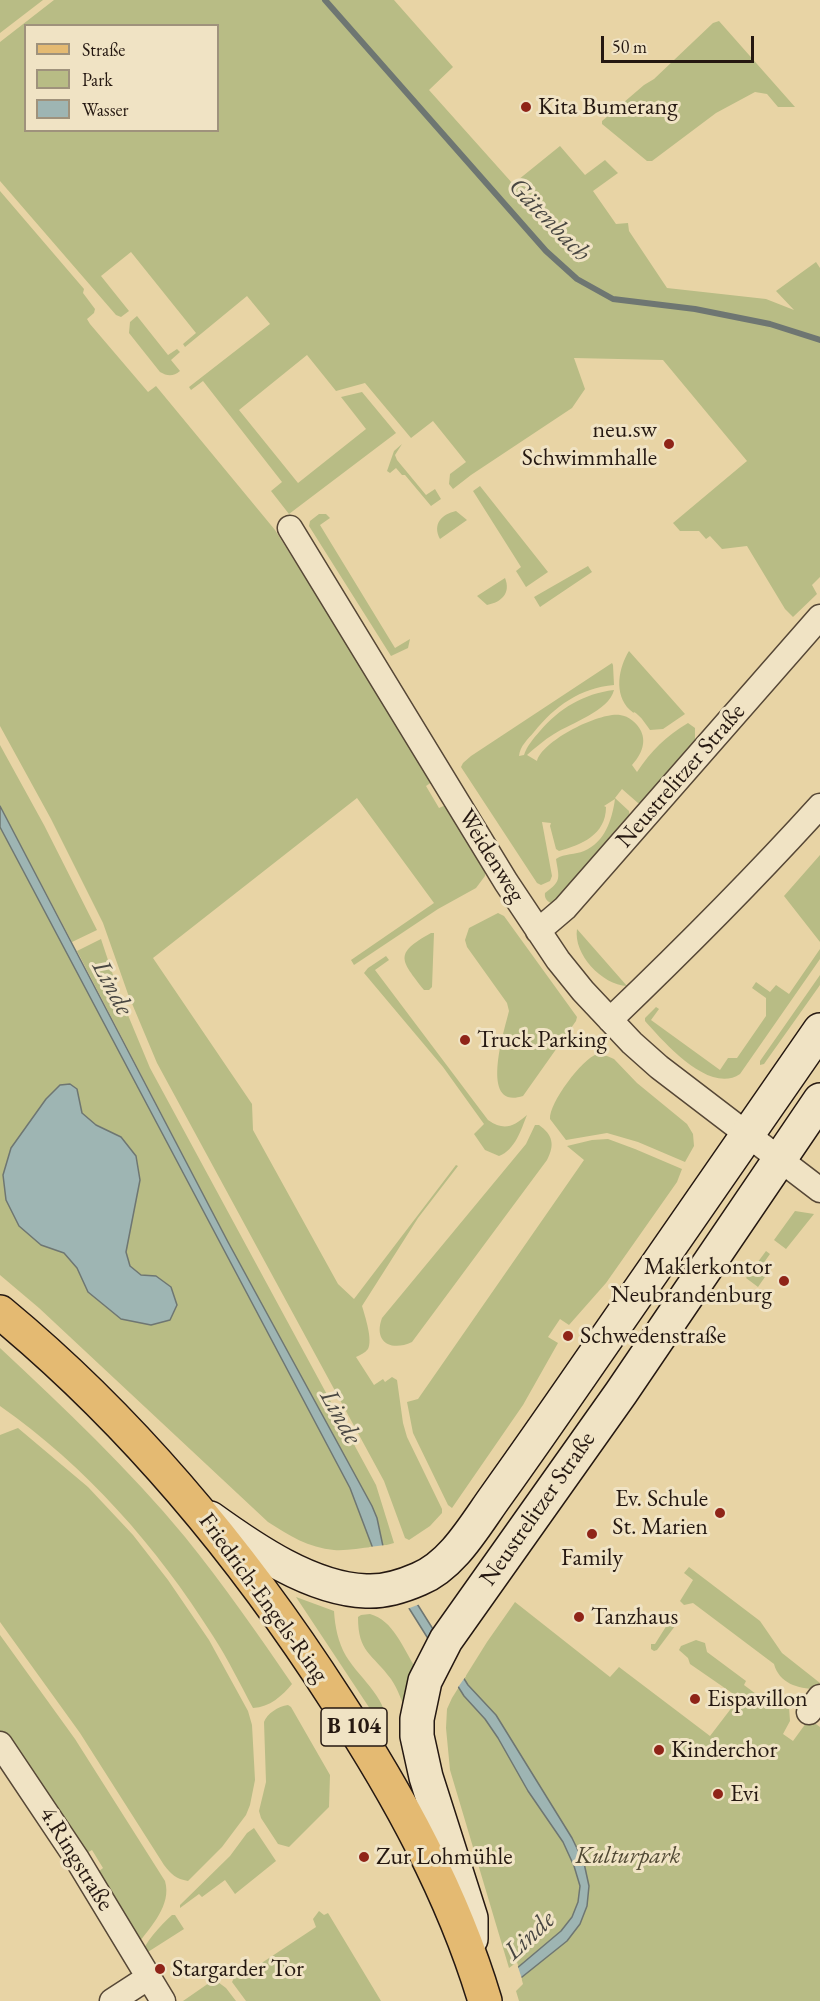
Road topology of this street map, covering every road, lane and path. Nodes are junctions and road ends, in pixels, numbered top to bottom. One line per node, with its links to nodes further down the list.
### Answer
1 (290, 528): 4 (street, Weidenweg)
2 (820, 616): 4 (street, Neustrelitzer Straße)
3 (820, 806): 5 (street)
4 (538, 931): 5 (street, Weidenweg)
5 (610, 1020): 8 (street, Weidenweg)
6 (820, 1030): 8 (main road, Neustrelitzer Straße)
7 (820, 1100): 9 (main road, Neustrelitzer Straße)
8 (748, 1135): 9 (street); 12 (main road, Neustrelitzer Straße)
9 (780, 1159): 10 (street); 15 (main road, Neustrelitzer Straße)
10 (820, 1190)
11 (0, 1312): 12 (main road, Friedrich-Engels-Ring / B 104)
12 (201, 1512): 15 (main road, Friedrich-Engels-Ring / B 104)
13 (0, 1744): 14 (street, 4.Ringstraße)
14 (149, 1977): 16 (street); 17 (street, 4.Ringstraße)
15 (480, 1985)
16 (112, 2001)
17 (164, 2001)

